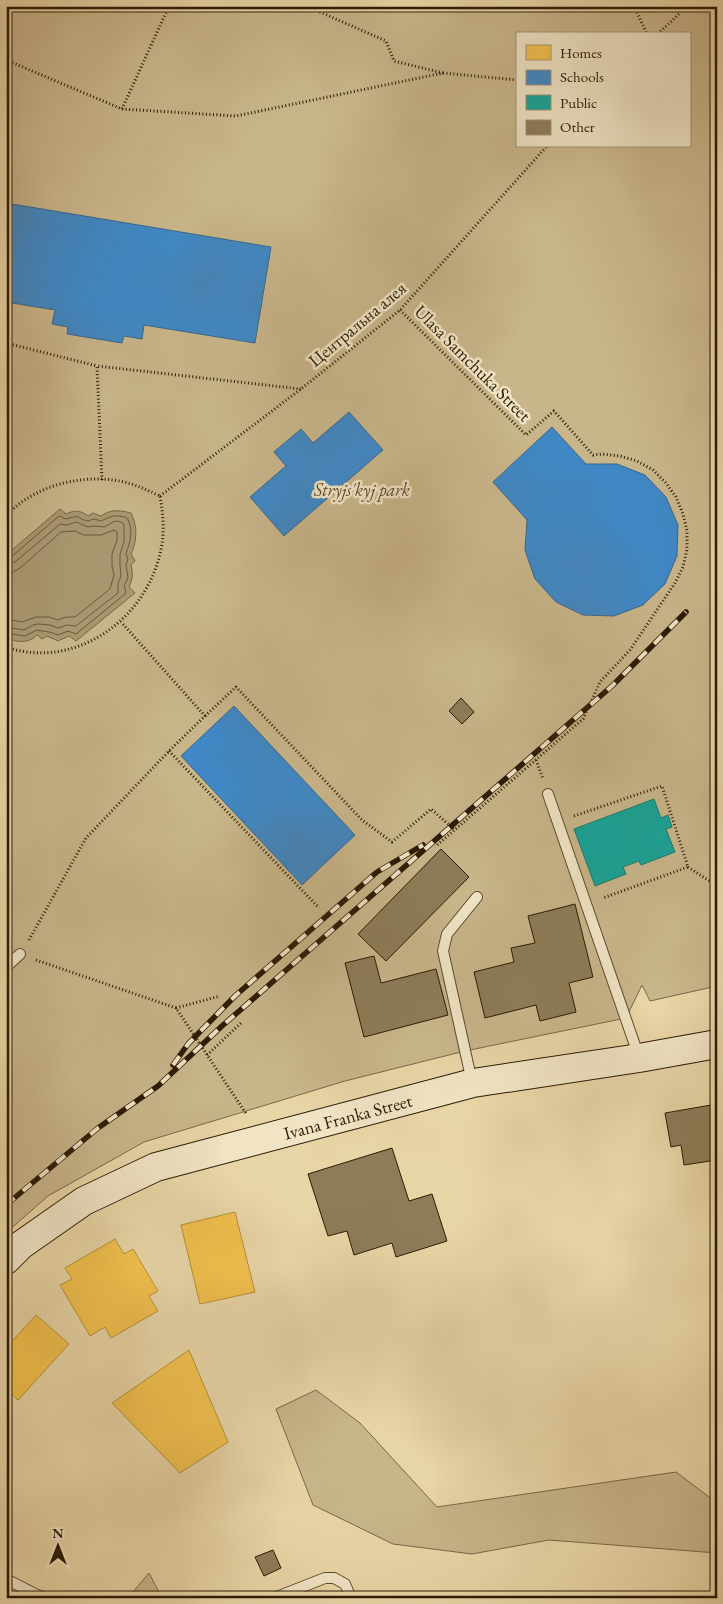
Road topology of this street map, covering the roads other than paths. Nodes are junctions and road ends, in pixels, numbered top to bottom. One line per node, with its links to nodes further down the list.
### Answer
1 (548, 794): 6 (lane)
2 (477, 897): 7 (lane)
3 (20, 954): 4 (lane)
4 (6, 967)
5 (717, 1044): 6 (main road, Ivana Franka Street)
6 (639, 1058): 7 (main road, Ivana Franka Street)
7 (472, 1083): 8 (main road, Ivana Franka Street)
8 (6, 1260)
9 (6, 1579): 10 (lane)
10 (35, 1594): 11 (lane); 12 (lane)
11 (24, 1598)
12 (45, 1598)
13 (274, 1598): 14 (lane)
14 (351, 1598)

